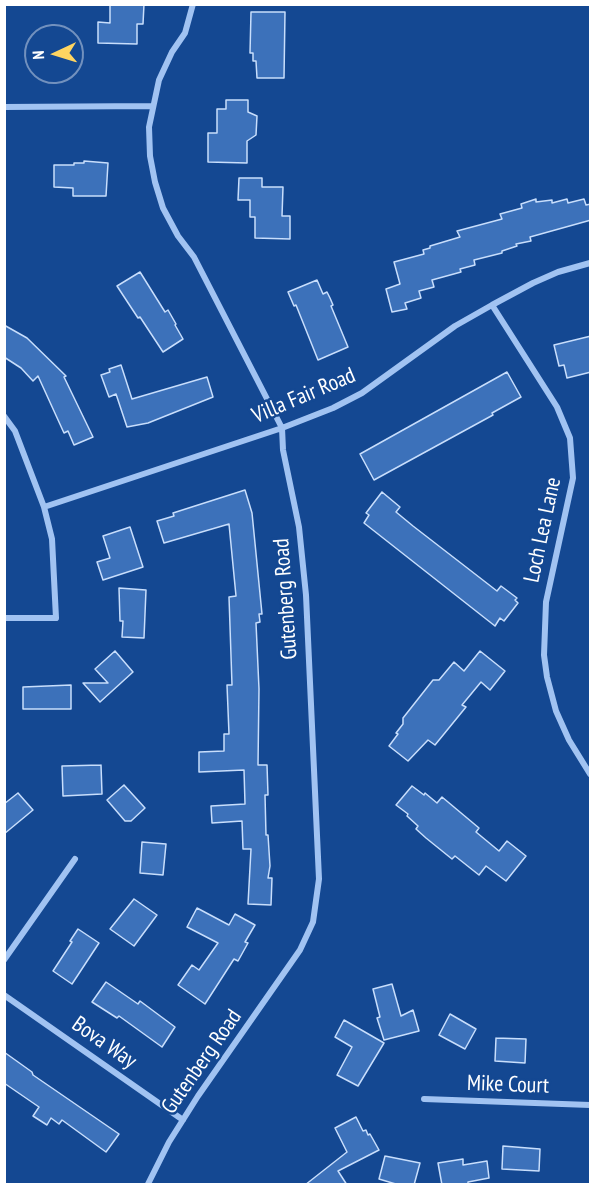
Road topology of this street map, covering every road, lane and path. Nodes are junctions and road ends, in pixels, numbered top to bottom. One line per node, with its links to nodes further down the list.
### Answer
1 (193, 4): 2 (street, Gutenberg Road)
2 (152, 106): 3 (street); 7 (street, Gutenberg Road)
3 (4, 107)
4 (591, 263): 5 (street, Villa Fair Road)
5 (492, 305): 7 (street, Villa Fair Road); 10 (street, Loch Lea Lane)
6 (4, 416): 8 (street)
7 (282, 428): 8 (street, Villa Fair Road); 16 (street, Gutenberg Road)
8 (44, 507): 9 (street)
9 (4, 618)
10 (591, 774)
11 (75, 858): 12 (street)
12 (4, 960)
13 (4, 995): 16 (street, Bova Way)
14 (424, 1099): 15 (street, Mike Court)
15 (591, 1105)
16 (183, 1120): 17 (street, Gutenberg Road)
17 (148, 1185)

